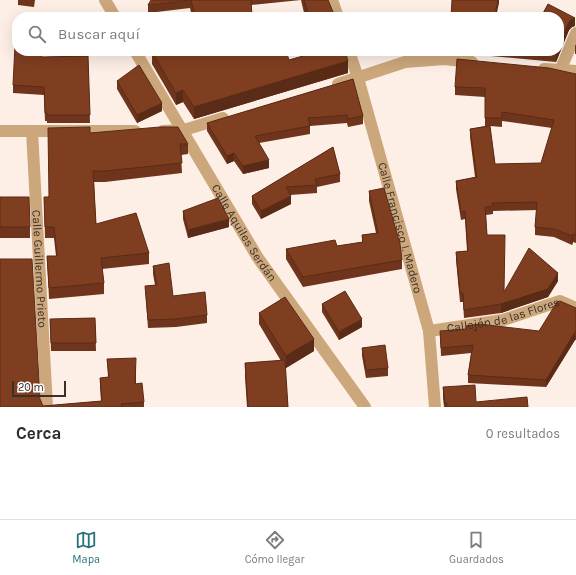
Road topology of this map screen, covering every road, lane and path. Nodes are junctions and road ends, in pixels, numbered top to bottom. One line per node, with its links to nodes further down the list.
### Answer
1 (104, 0): 3 (street)
2 (332, 0): 4 (street)
3 (112, 12)
4 (336, 12)
5 (576, 33): 10 (street)
6 (138, 56): 15 (street, Calle Aquiles Serdán)
7 (351, 56): 12 (street, Calle Francisco I. Madero)
8 (483, 63): 12 (street)
9 (529, 67): 10 (street)
10 (560, 70): 11 (street)
11 (576, 71)
12 (358, 78): 13 (street); 19 (street, Calle Francisco I. Madero)
13 (324, 88)
14 (233, 115): 15 (street)
15 (184, 130): 17 (street); 21 (street, Calle Aquiles Serdán)
16 (0, 131): 17 (street)
17 (32, 131): 20 (street, Calle Guillermo Prieto)
18 (576, 308): 19 (street, Callejón de las Flores)
19 (429, 331): 22 (street, Calle Francisco I. Madero)
20 (47, 407)
21 (365, 407)
22 (435, 407)

